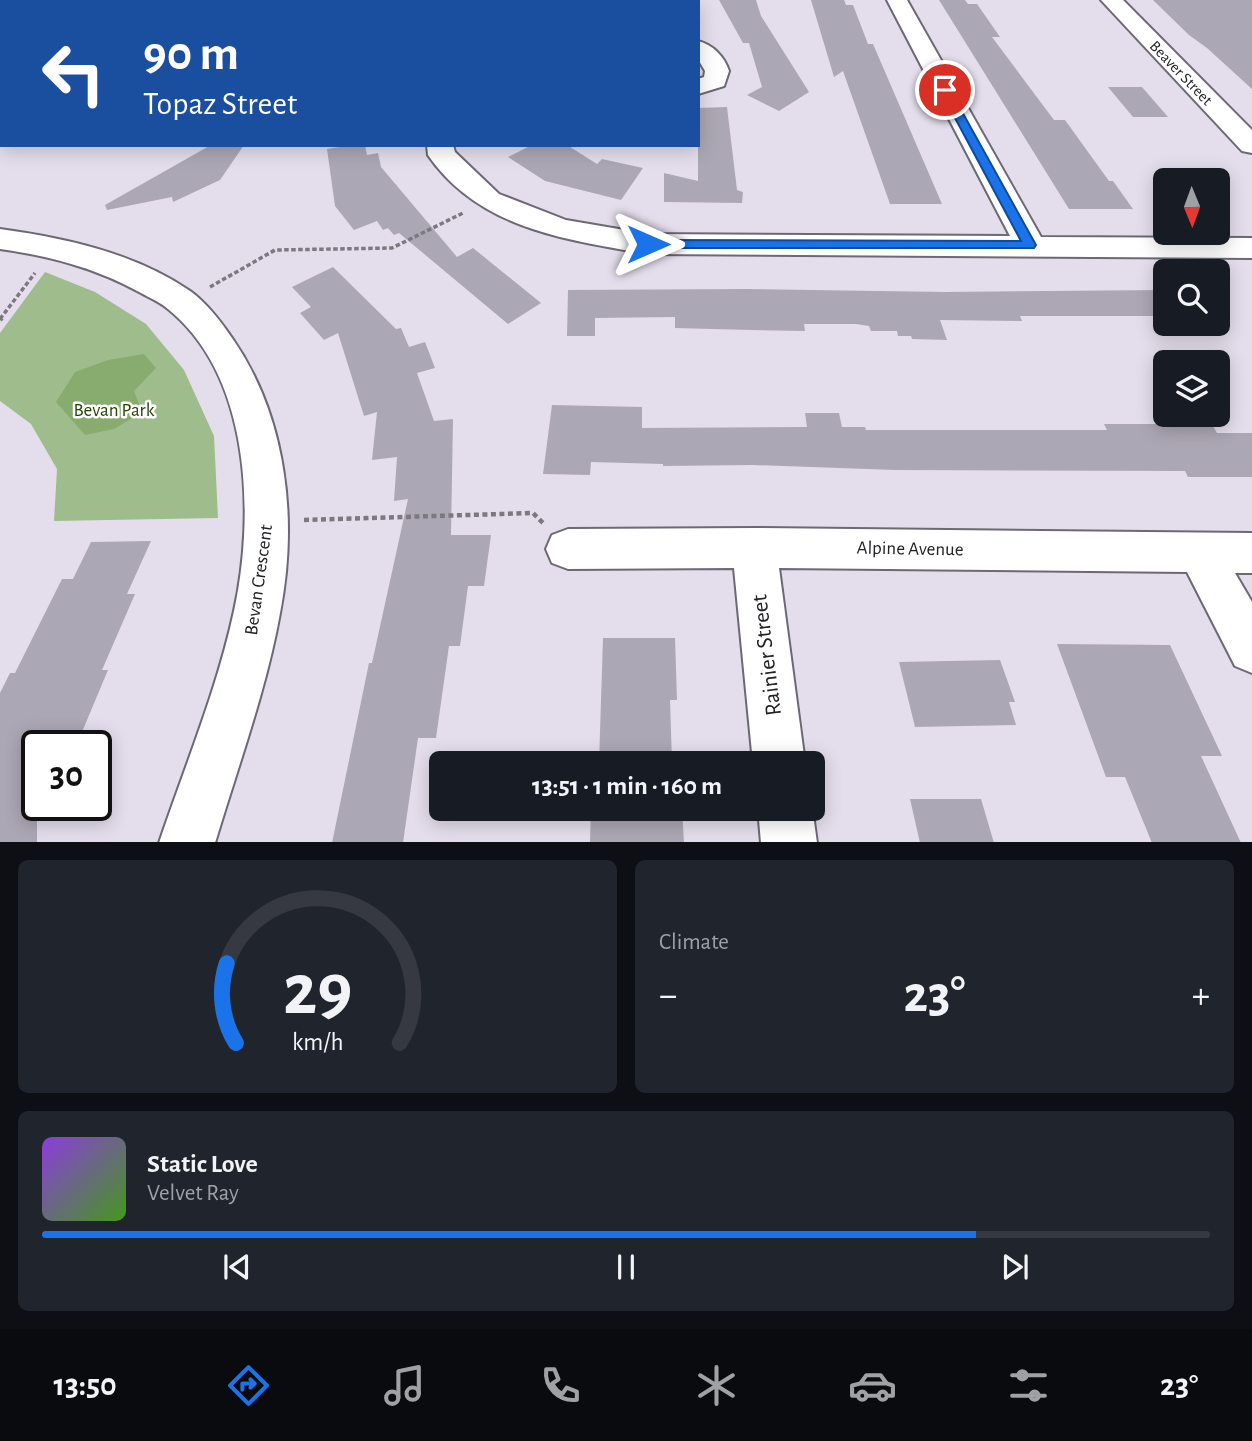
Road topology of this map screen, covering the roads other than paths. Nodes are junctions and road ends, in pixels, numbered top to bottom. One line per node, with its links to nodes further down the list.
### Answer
1 (897, 0): 8 (street)
2 (1111, 0): 5 (street, Beaver Street)
3 (700, 50): 4 (street)
4 (700, 86)
5 (1252, 145)
6 (440, 147): 8 (street)
7 (0, 239): 17 (street, Bevan Crescent)
8 (1030, 245): 9 (street)
9 (1252, 248)
10 (754, 548): 11 (street, Alpine Avenue); 12 (street, Alpine Avenue); 15 (street, Rainier Street)
11 (568, 549)
12 (1200, 553): 13 (street, Alpine Avenue); 14 (street)
13 (1252, 553)
14 (1252, 649)
15 (778, 751)
16 (787, 821): 18 (street)
17 (187, 842)
18 (789, 842)

